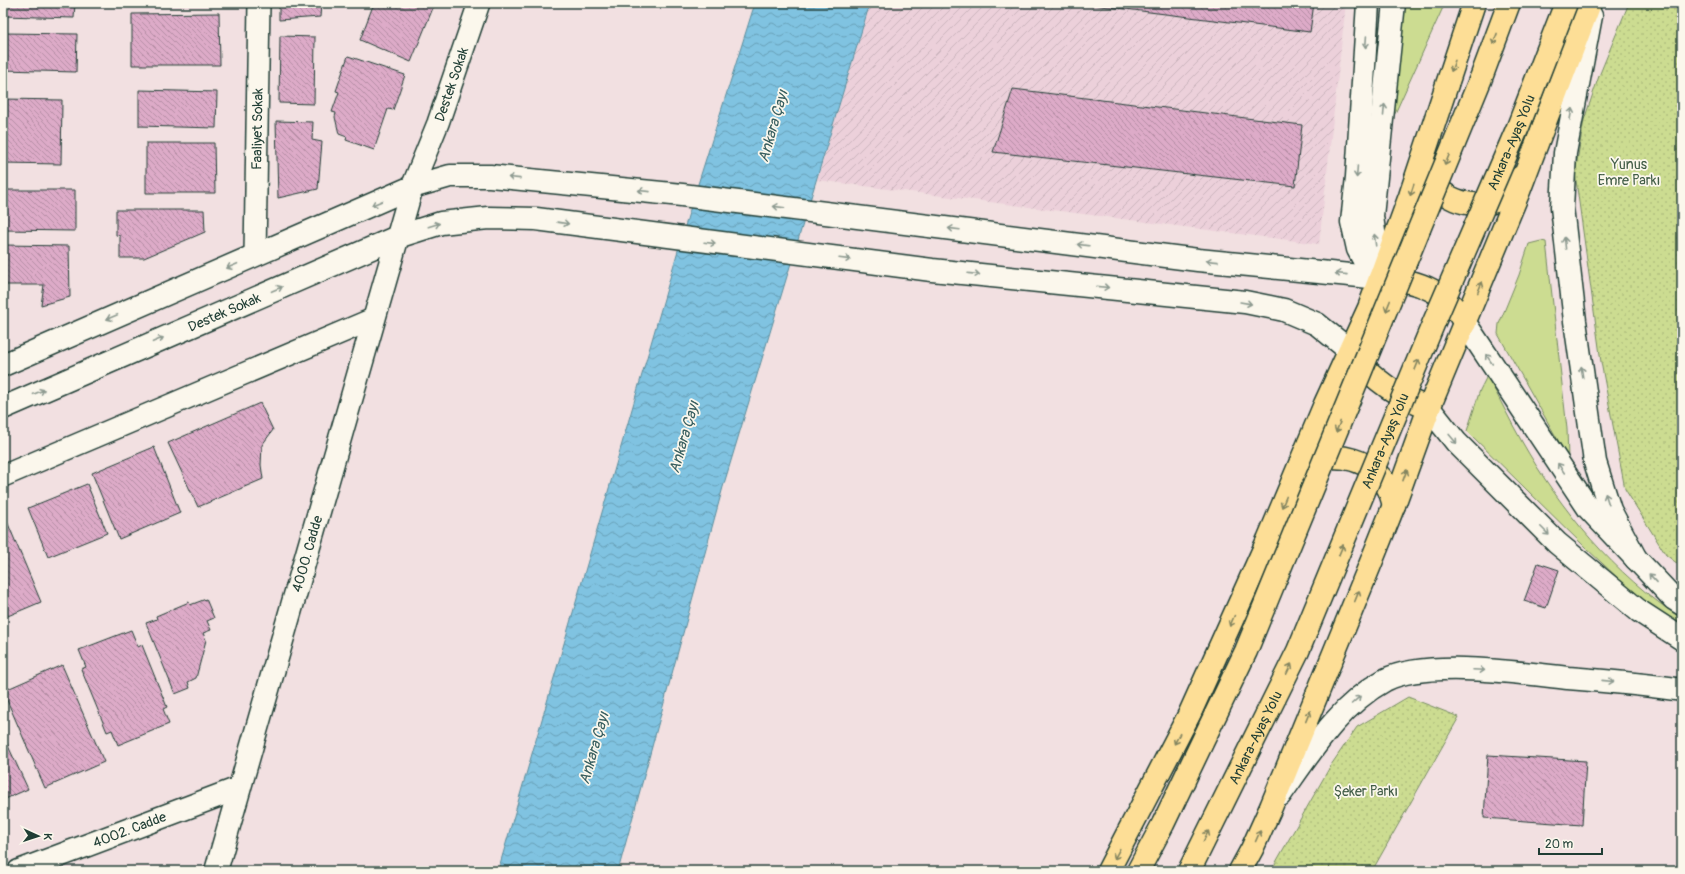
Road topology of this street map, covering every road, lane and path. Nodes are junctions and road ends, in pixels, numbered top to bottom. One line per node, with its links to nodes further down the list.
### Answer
1 (260, 3): 13 (street, Faaliyet Sokak)
2 (479, 3): 11 (street, Destek Sokak)
3 (1368, 3): 14 (street, one-way to 14)
4 (1394, 3): 14 (street, one-way to 4)
5 (1474, 3): 9 (highway, one-way to 9)
6 (1509, 3): 33 (highway, one-way to 33, bridge)
7 (1566, 3): 34 (highway, Ankara-Ayaş Yolu, one-way to 7, bridge)
8 (1592, 3): 10 (highway); 24 (street, one-way to 8)
9 (1430, 133): 10 (highway); 14 (highway, one-way to 14)
10 (1530, 163): 16 (highway, one-way to 10)
11 (412, 187): 12 (street, Destek Sokak); 13 (street, one-way to 13); 14 (street, one-way to 11)
12 (397, 237): 15 (street, 4000. Cadde); 17 (street, one-way to 17); 19 (street, Destek Sokak, one-way to 12)
13 (255, 255): 18 (street, one-way to 18)
14 (1380, 278): 16 (highway); 17 (highway)
15 (374, 318): 22 (street); 28 (street, 4000. Cadde)
16 (1465, 324): 20 (highway); 24 (street, one-way to 16)
17 (1349, 350): 20 (highway); 21 (highway)
18 (3, 365)
19 (3, 408)
20 (1429, 408): 23 (highway, one-way to 20); 26 (street, one-way to 26)
21 (1296, 474): 23 (highway); 32 (highway, one-way to 32)
22 (3, 476)
23 (1394, 506): 29 (highway, one-way to 23)
24 (1636, 560): 25 (street, one-way to 24)
25 (1682, 604)
26 (1682, 639)
27 (1682, 690): 29 (street, one-way to 27)
28 (240, 788): 30 (street, 4002. Cadde); 31 (street, 4000. Cadde)
29 (1271, 807): 35 (highway, one-way to 29)
30 (19, 871)
31 (216, 871)
32 (1108, 871)
33 (1138, 871)
34 (1189, 871)
35 (1240, 871)

